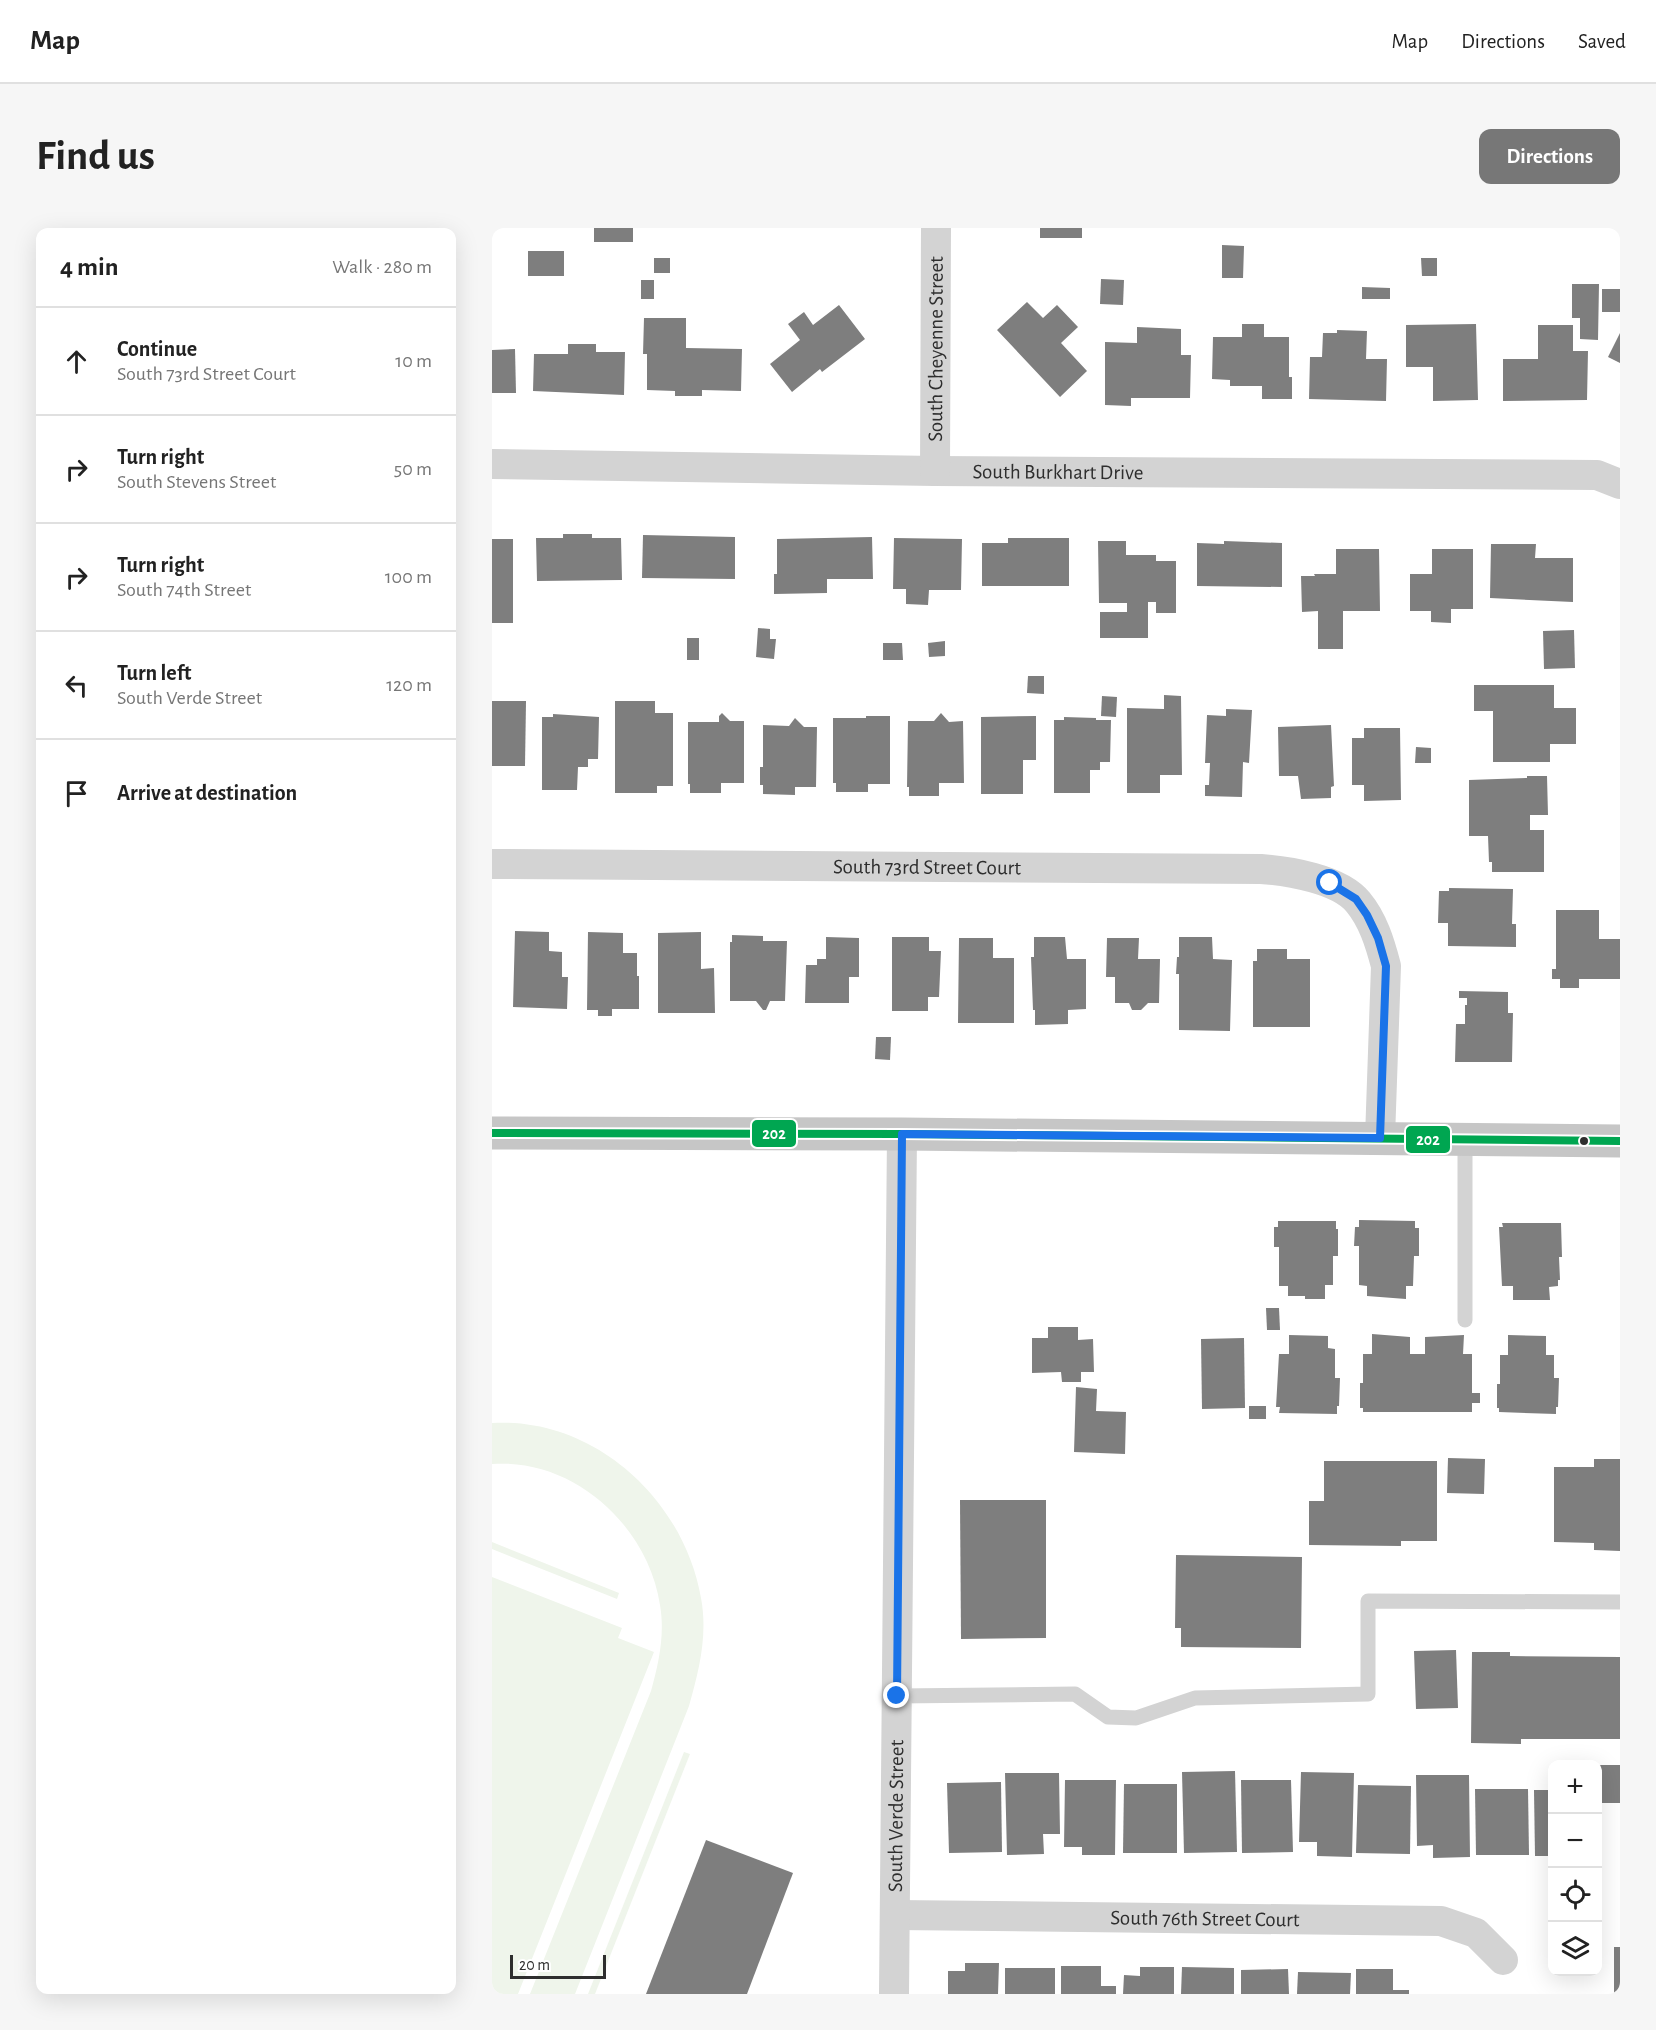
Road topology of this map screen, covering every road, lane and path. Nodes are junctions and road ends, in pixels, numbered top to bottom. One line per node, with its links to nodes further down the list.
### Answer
1 (936, 228): 3 (street, South Cheyenne Street)
2 (492, 464): 3 (street, South Burkhart Drive)
3 (935, 471): 4 (street, South Burkhart Drive)
4 (1620, 484)
5 (492, 864): 8 (street, South 73rd Street Court)
6 (492, 1132): 7 (main road)
7 (902, 1134): 8 (main road); 13 (street, South Verde Street)
8 (1380, 1138): 9 (main road)
9 (1466, 1139): 10 (main road); 11 (lane)
10 (1620, 1141)
11 (1466, 1320)
12 (1620, 1602): 13 (lane)
13 (897, 1696): 14 (street, South Verde Street)
14 (895, 1915): 15 (street, South 76th Street Court); 16 (street, South Verde Street)
15 (1503, 1960)
16 (894, 1994)

